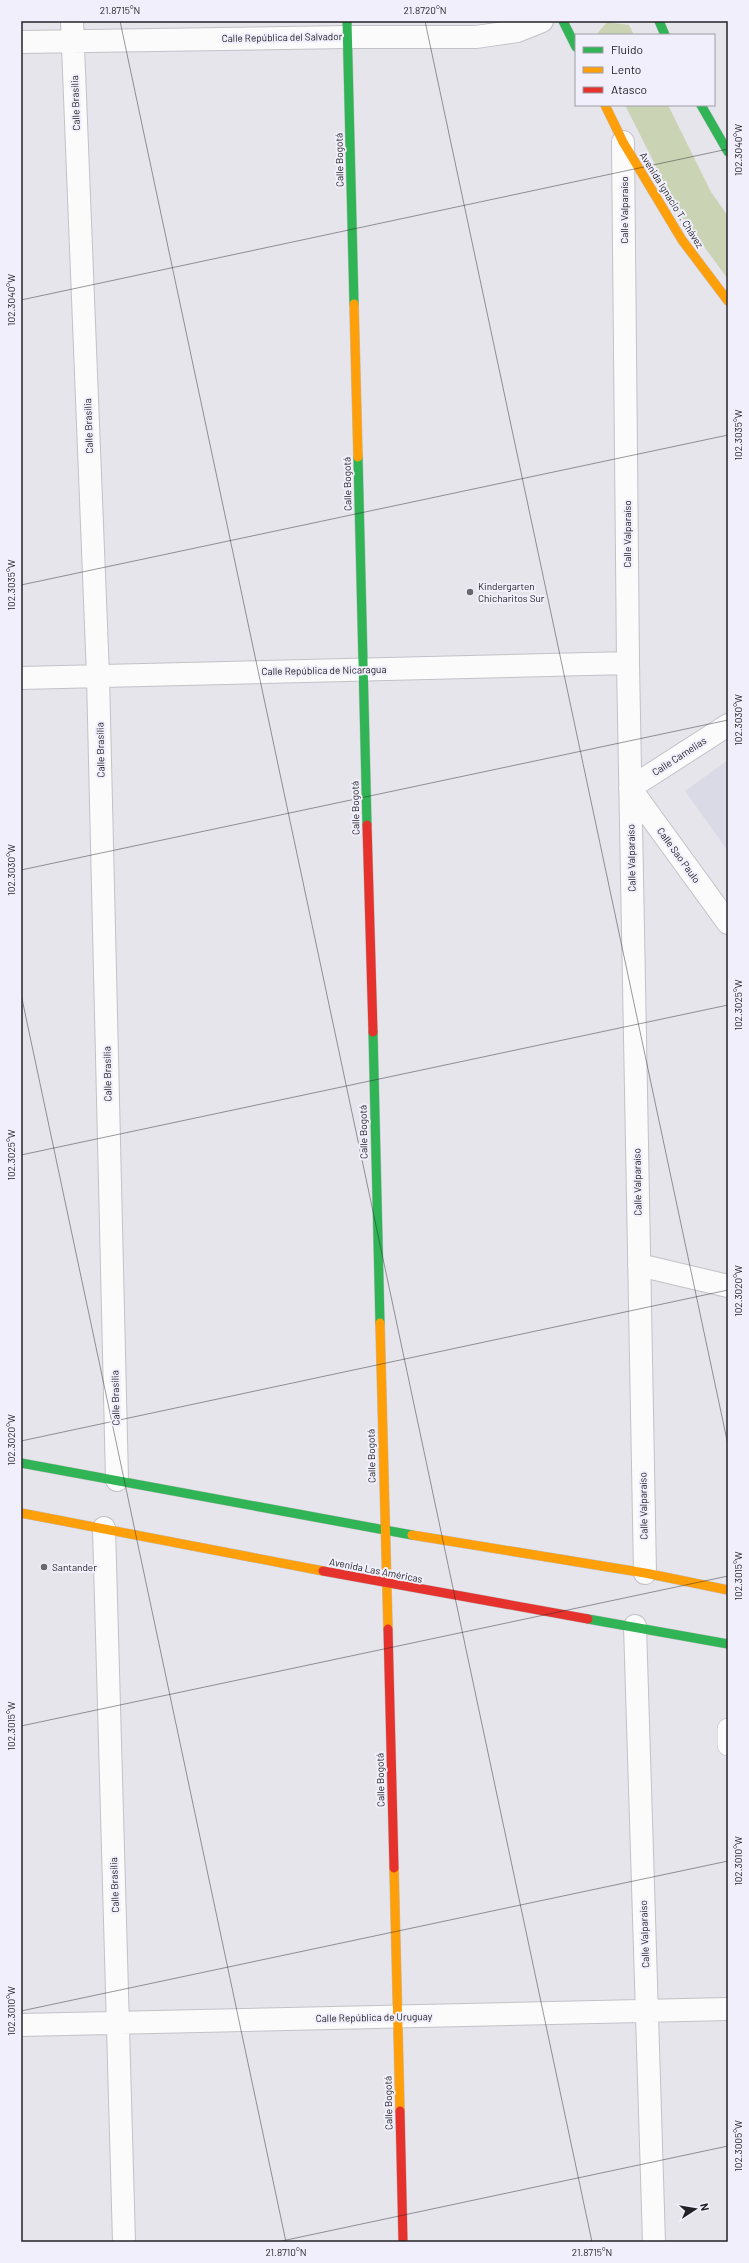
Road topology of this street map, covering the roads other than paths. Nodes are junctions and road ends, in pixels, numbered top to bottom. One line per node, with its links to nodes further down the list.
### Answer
1 (542, 21): 4 (street, Calle República del Salvador)
2 (563, 21): 8 (street)
3 (659, 21): 6 (street)
4 (347, 29): 5 (street, Calle República del Salvador); 15 (street, Calle Bogotá)
5 (72, 31): 7 (street, Calle República del Salvador); 16 (street, Calle Brasilia)
6 (665, 34)
7 (21, 42)
8 (575, 45)
9 (605, 106): 11 (street, Avenida Ignacio T. Chávez)
10 (702, 106): 12 (street)
11 (623, 142): 13 (street, Avenida Ignacio T. Chávez); 14 (street, Calle Valparaíso)
12 (728, 152)
13 (728, 301)
14 (628, 663): 15 (street, Calle República de Nicaragua); 19 (street, Calle Valparaíso)
15 (362, 669): 16 (street, Calle República de Nicaragua); 27 (street, Calle Bogotá)
16 (98, 676): 17 (street, Calle República de Nicaragua); 24 (street, Calle Brasilia)
17 (21, 678)
18 (728, 725): 19 (street, Calle Camelias)
19 (630, 788): 20 (street, Calle Sao Paulo); 21 (street, Calle Valparaíso)
20 (728, 923)
21 (639, 1265): 22 (street); 28 (street, Calle Valparaíso)
22 (728, 1286)
23 (21, 1463): 24 (street)
24 (117, 1480): 27 (street)
25 (21, 1513): 26 (street, Avenida Las Américas)
26 (104, 1528): 29 (street, Avenida Las Américas); 38 (street, Calle Brasilia)
27 (384, 1531): 28 (street); 29 (street, Calle Bogotá)
28 (645, 1573): 30 (street)
29 (386, 1583): 31 (street, Avenida Las Américas); 37 (street, Calle Bogotá)
30 (728, 1590)
31 (635, 1626): 32 (street, Avenida Las Américas); 36 (street, Calle Valparaíso)
32 (728, 1644)
33 (728, 1729): 34 (lane)
34 (728, 1745)
35 (728, 2009): 36 (street, Calle República de Uruguay)
36 (646, 2010): 37 (street, Calle República de Uruguay); 42 (street, Calle Valparaíso)
37 (397, 2016): 38 (street, Calle República de Uruguay); 41 (street, Calle Bogotá)
38 (118, 2023): 39 (street, Calle República de Uruguay); 40 (street, Calle Brasilia)
39 (21, 2025)
40 (124, 2242)
41 (403, 2242)
42 (654, 2242)

